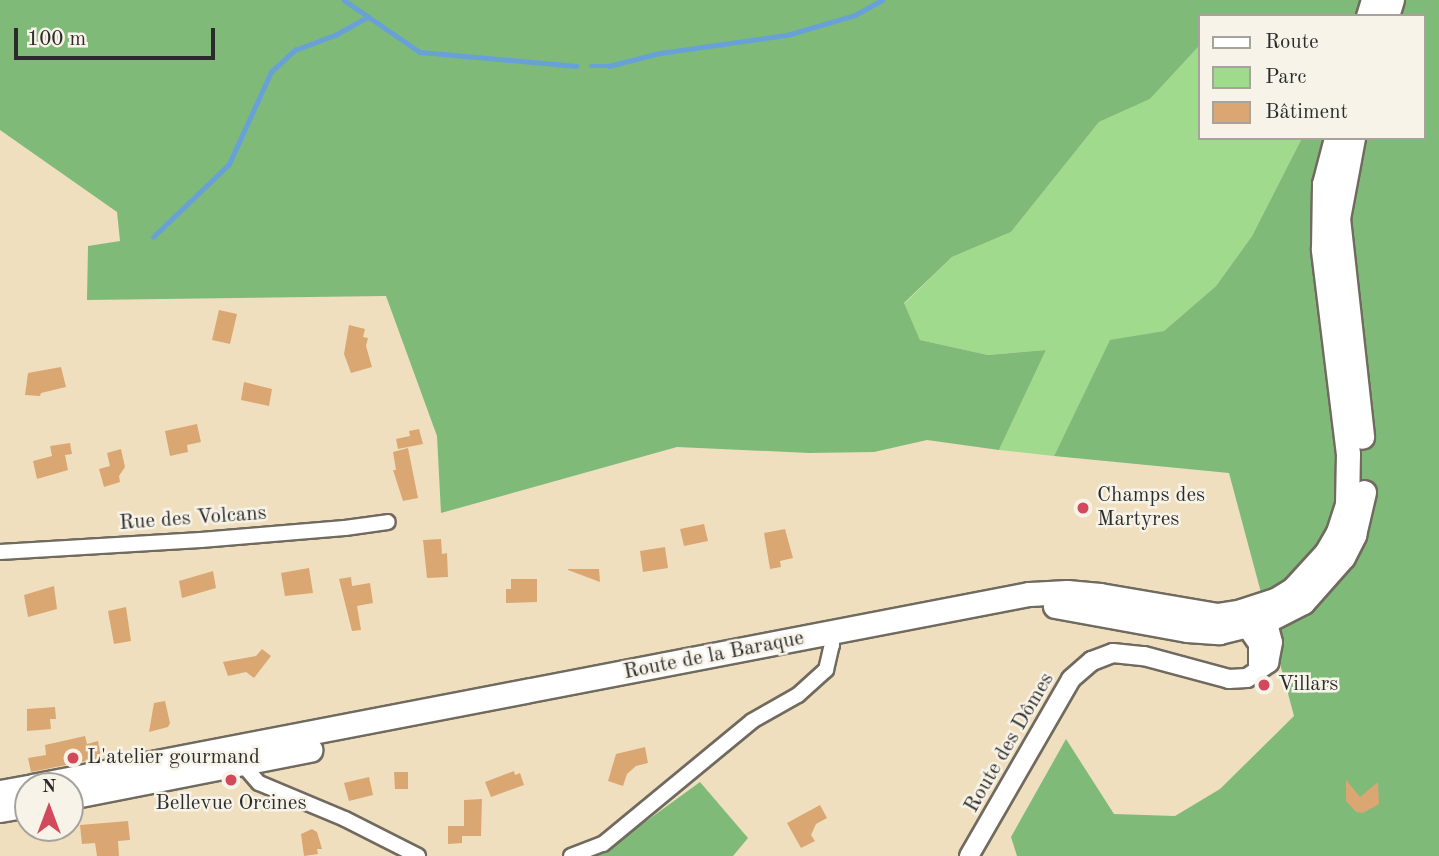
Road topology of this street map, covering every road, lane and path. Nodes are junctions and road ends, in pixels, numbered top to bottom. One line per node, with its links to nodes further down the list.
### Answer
1 (1335, 140): 3 (main road)
2 (1353, 140): 3 (main road)
3 (1356, 452): 4 (main road, Route de la Baraque); 7 (main road, Route de la Baraque)
4 (1347, 505): 7 (street, Route de la Baraque); 8 (main road, Route de la Baraque)
5 (388, 522): 6 (street, Rue des Volcans)
6 (0, 552)
7 (1267, 617): 8 (main road, Route de la Baraque); 10 (street)
8 (1244, 620): 9 (main road, Route de la Baraque); 10 (street)
9 (831, 639): 11 (main road, Route de la Baraque); 15 (street)
10 (1258, 672): 16 (street, Route des Dômes)
11 (235, 756): 12 (main road, Route de la Baraque); 13 (main road, Route de la Baraque); 14 (street)
12 (84, 778)
13 (84, 794)
14 (418, 856)
15 (571, 856)
16 (970, 856)

